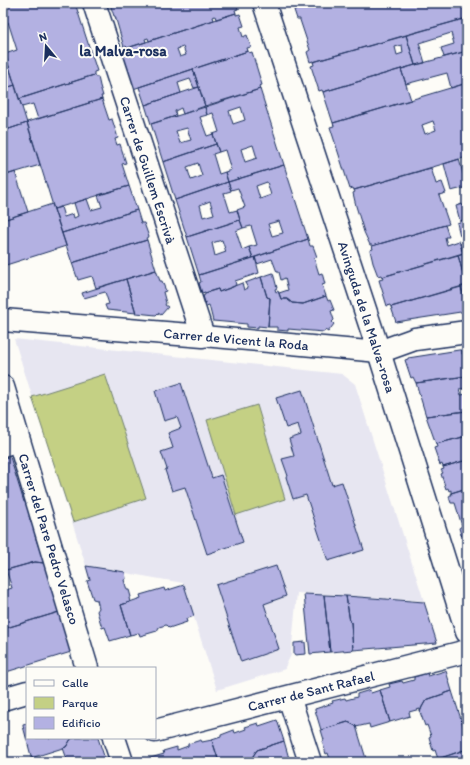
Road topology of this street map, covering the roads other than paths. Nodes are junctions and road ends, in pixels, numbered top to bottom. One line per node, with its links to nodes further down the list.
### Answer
1 (94, 3): 5 (street, Carrer de Guillem Escrivà)
2 (264, 3): 6 (street, Avinguda de la Malva-rosa)
3 (3, 320): 5 (street, Carrer de Vicent la Roda)
4 (467, 332): 6 (street, Carrer de Vicent la Roda)
5 (203, 336): 6 (street, Carrer de Vicent la Roda)
6 (379, 352): 9 (street, Avinguda de la Malva-rosa)
7 (3, 387): 8 (street, Carrer del Pare Pedro Velasco)
8 (11, 443): 11 (street, Carrer del Pare Pedro Velasco)
9 (467, 632)
10 (467, 651): 13 (street, Carrer de Sant Rafael)
11 (87, 667)
12 (26, 692): 14 (street)
13 (289, 697): 15 (street, Carrer de Sant Rafael); 18 (street)
14 (3, 699)
15 (156, 731)
16 (120, 739): 17 (street)
17 (122, 762)
18 (310, 762)

